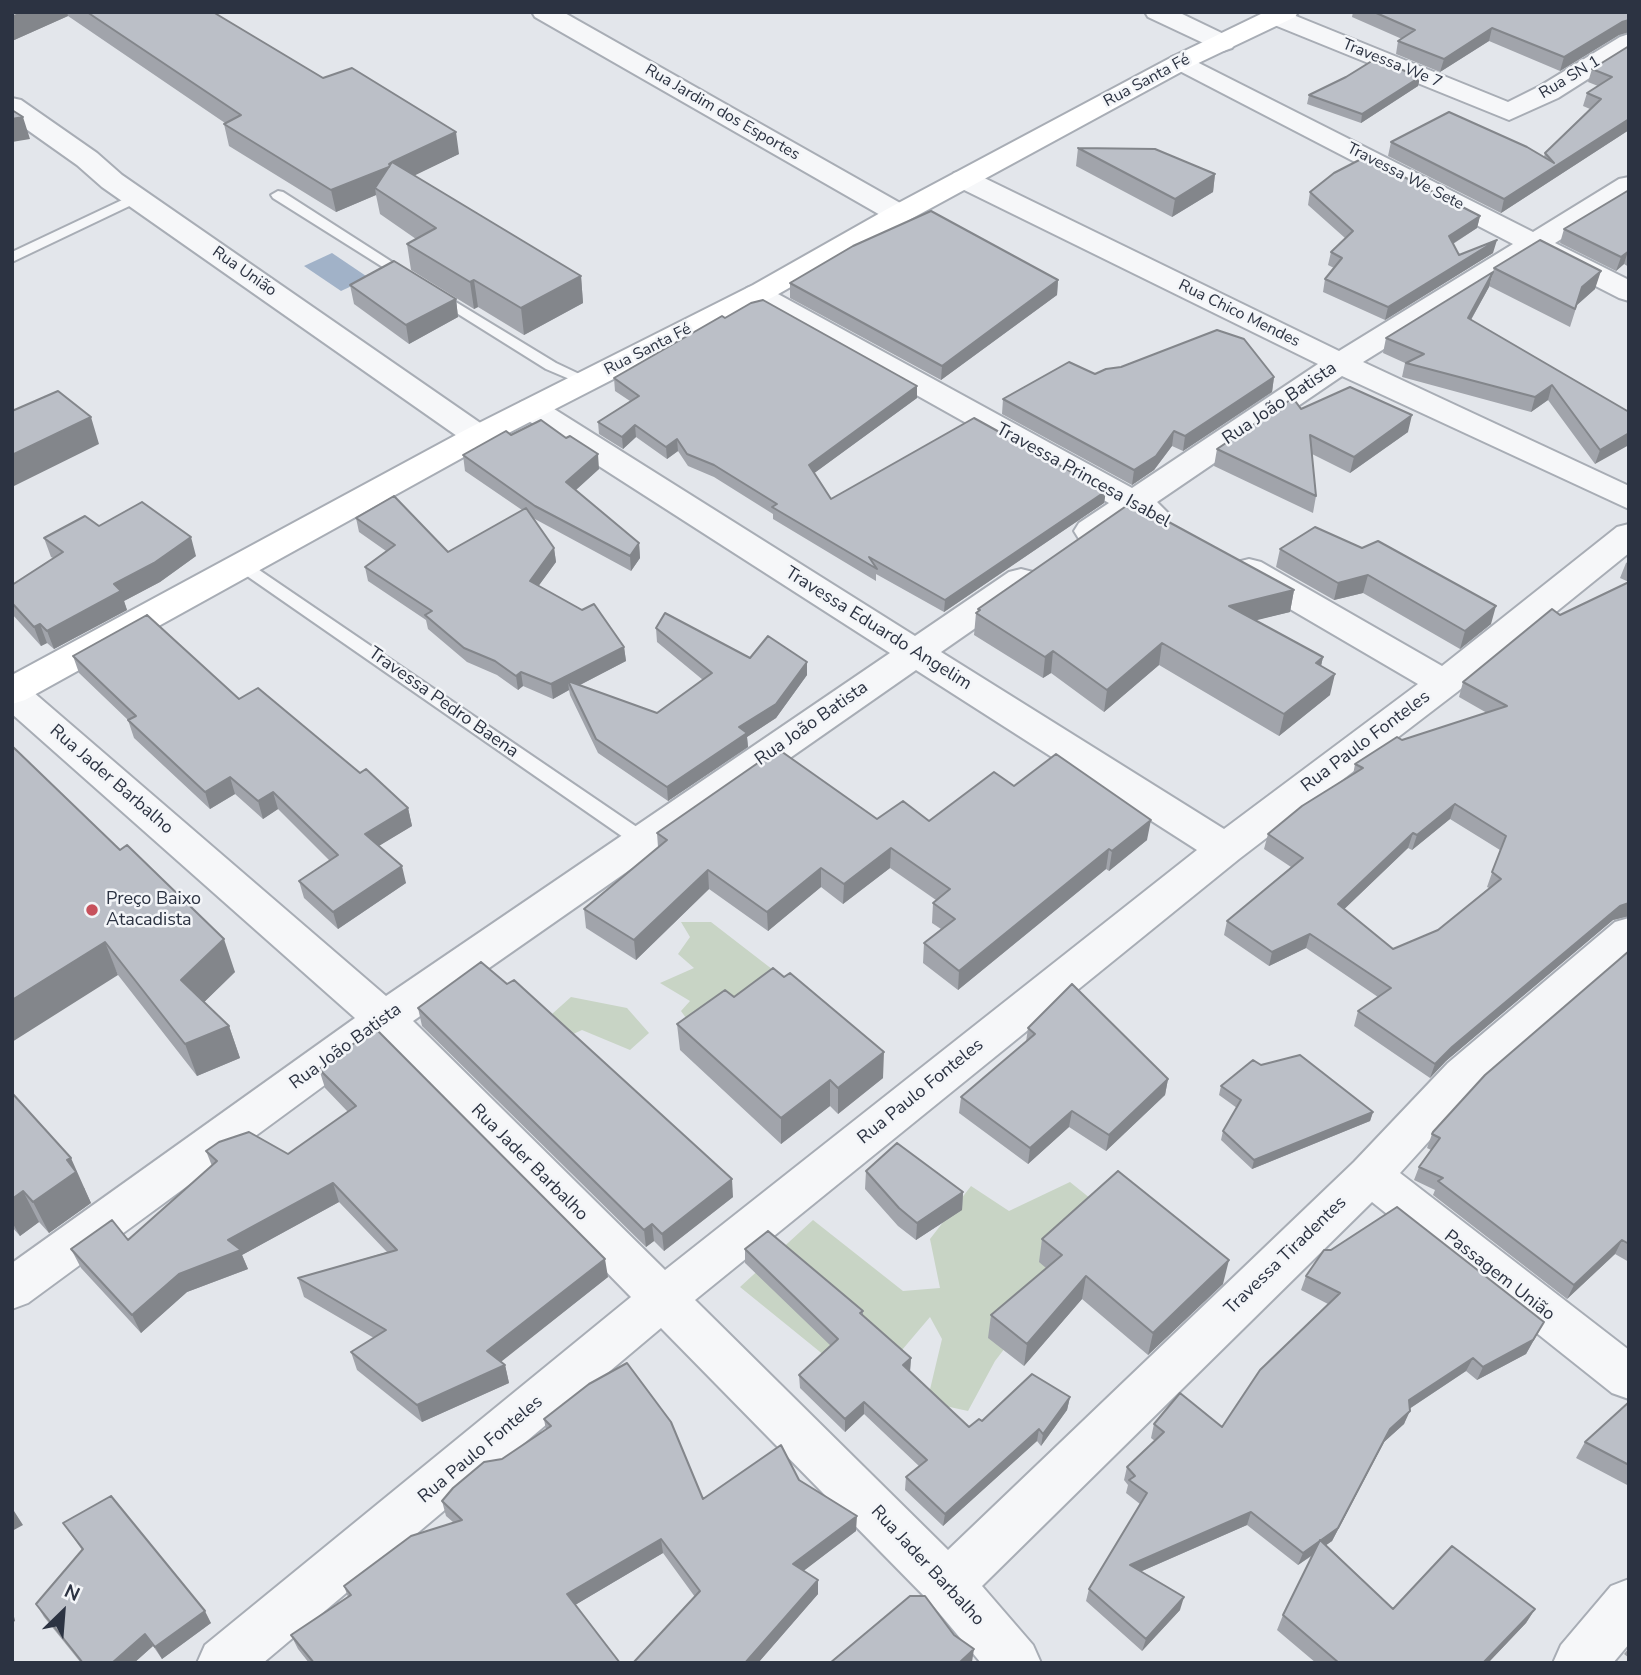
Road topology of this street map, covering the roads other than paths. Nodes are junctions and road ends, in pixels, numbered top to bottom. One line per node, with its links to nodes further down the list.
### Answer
1 (544, 12): 13 (street, Rua Jardim dos Esportes)
2 (1157, 12): 5 (street)
3 (1281, 15): 5 (street, Rua Santa Fé); 8 (street, Travessa We 7)
4 (1629, 42): 8 (street, Rua SN 1)
5 (1223, 43): 6 (street, Rua Santa Fé)
6 (1181, 62): 9 (street, Rua Santa Fé); 14 (street, Travessa We Sete)
7 (12, 106): 12 (street, Rua União)
8 (1509, 111)
9 (964, 179): 13 (street, Rua Santa Fé); 18 (street, Rua Chico Mendes)
10 (1629, 185): 14 (street, Rua João Batista)
11 (278, 195): 19 (lane)
12 (137, 197): 15 (lane); 21 (street, Rua União)
13 (899, 214): 17 (street, Rua Santa Fé)
14 (1536, 244): 16 (street, Travessa We Sete); 18 (street, Rua João Batista)
15 (12, 258)
16 (1629, 292)
17 (757, 294): 19 (street, Rua Santa Fé); 23 (street, Travessa Princesa Isabel)
18 (1340, 363): 22 (street, Rua Chico Mendes); 23 (street, Rua João Batista)
19 (586, 381): 20 (street, Rua Santa Fé)
20 (532, 409): 21 (street, Rua Santa Fé); 28 (street, Travessa Eduardo Angelim)
21 (478, 436): 27 (street, Rua Santa Fé)
22 (1629, 499)
23 (1133, 502): 24 (street, Travessa Princesa Isabel); 28 (street, Rua João Batista)
24 (1181, 530)
25 (1629, 536): 29 (street, Rua Paulo Fonteles)
26 (1228, 558): 29 (street)
27 (243, 565): 30 (street, Rua Santa Fé); 31 (lane, Travessa Pedro Baena)
28 (916, 653): 31 (street, Rua João Batista); 32 (street, Travessa Eduardo Angelim)
29 (1444, 683): 32 (street, Rua Paulo Fonteles)
30 (12, 693): 34 (street, Rua Jader Barbalho)
31 (643, 841): 34 (street, Rua João Batista)
32 (1225, 849): 37 (street, Rua Paulo Fonteles)
33 (1629, 933): 35 (street, Travessa Tiradentes)
34 (384, 1019): 36 (street, Rua João Batista); 37 (street, Rua Jader Barbalho)
35 (1370, 1175): 38 (street, Passagem União); 39 (street, Travessa Tiradentes)
36 (12, 1289)
37 (664, 1298): 39 (street, Rua Jader Barbalho); 41 (street, Rua Paulo Fonteles)
38 (1629, 1378)
39 (948, 1585): 42 (street, Rua Jader Barbalho)
40 (1629, 1604): 43 (street)
41 (223, 1663)
42 (1015, 1663)
43 (1580, 1663)

